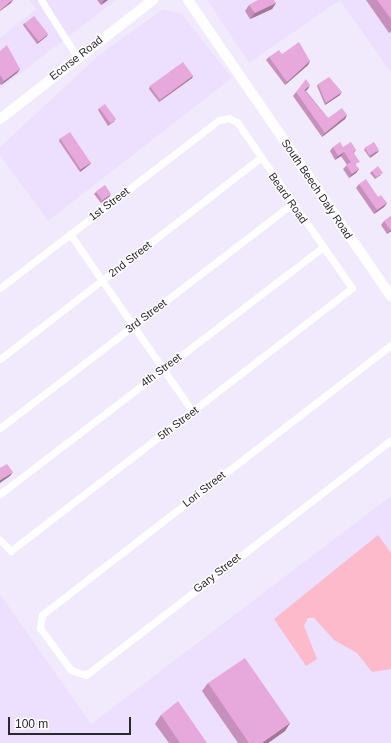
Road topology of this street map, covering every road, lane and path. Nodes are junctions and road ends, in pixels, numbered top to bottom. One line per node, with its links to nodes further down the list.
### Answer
1 (41, 0): 4 (street)
2 (153, 0): 4 (street, Ecorse Road)
3 (188, 0): 14 (street, South Beech Daly Road)
4 (77, 57): 5 (street, Ecorse Road)
5 (0, 119)
6 (219, 120): 7 (street, Beard Road); 9 (street, 1st Street)
7 (260, 158): 8 (street, Beard Road); 11 (street, 2nd Street)
8 (292, 204): 10 (street, Beard Road); 15 (street, 3rd Street)
9 (70, 234): 11 (street); 12 (street, 1st Street)
10 (323, 247): 13 (street, Beard Road); 18 (street, 4th Street)
11 (102, 280): 15 (street); 17 (street, 2nd Street)
12 (0, 288)
13 (352, 288): 19 (street, 5th Street)
14 (391, 296)
15 (134, 325): 18 (street); 20 (street, 3rd Street)
16 (391, 345): 24 (street, Lori Street)
17 (0, 359)
18 (163, 368): 19 (street); 22 (street, 4th Street)
19 (193, 412): 23 (street, 5th Street)
20 (0, 428)
21 (391, 440): 24 (street, Gary Street)
22 (0, 494)
23 (2, 543)
24 (50, 642)

